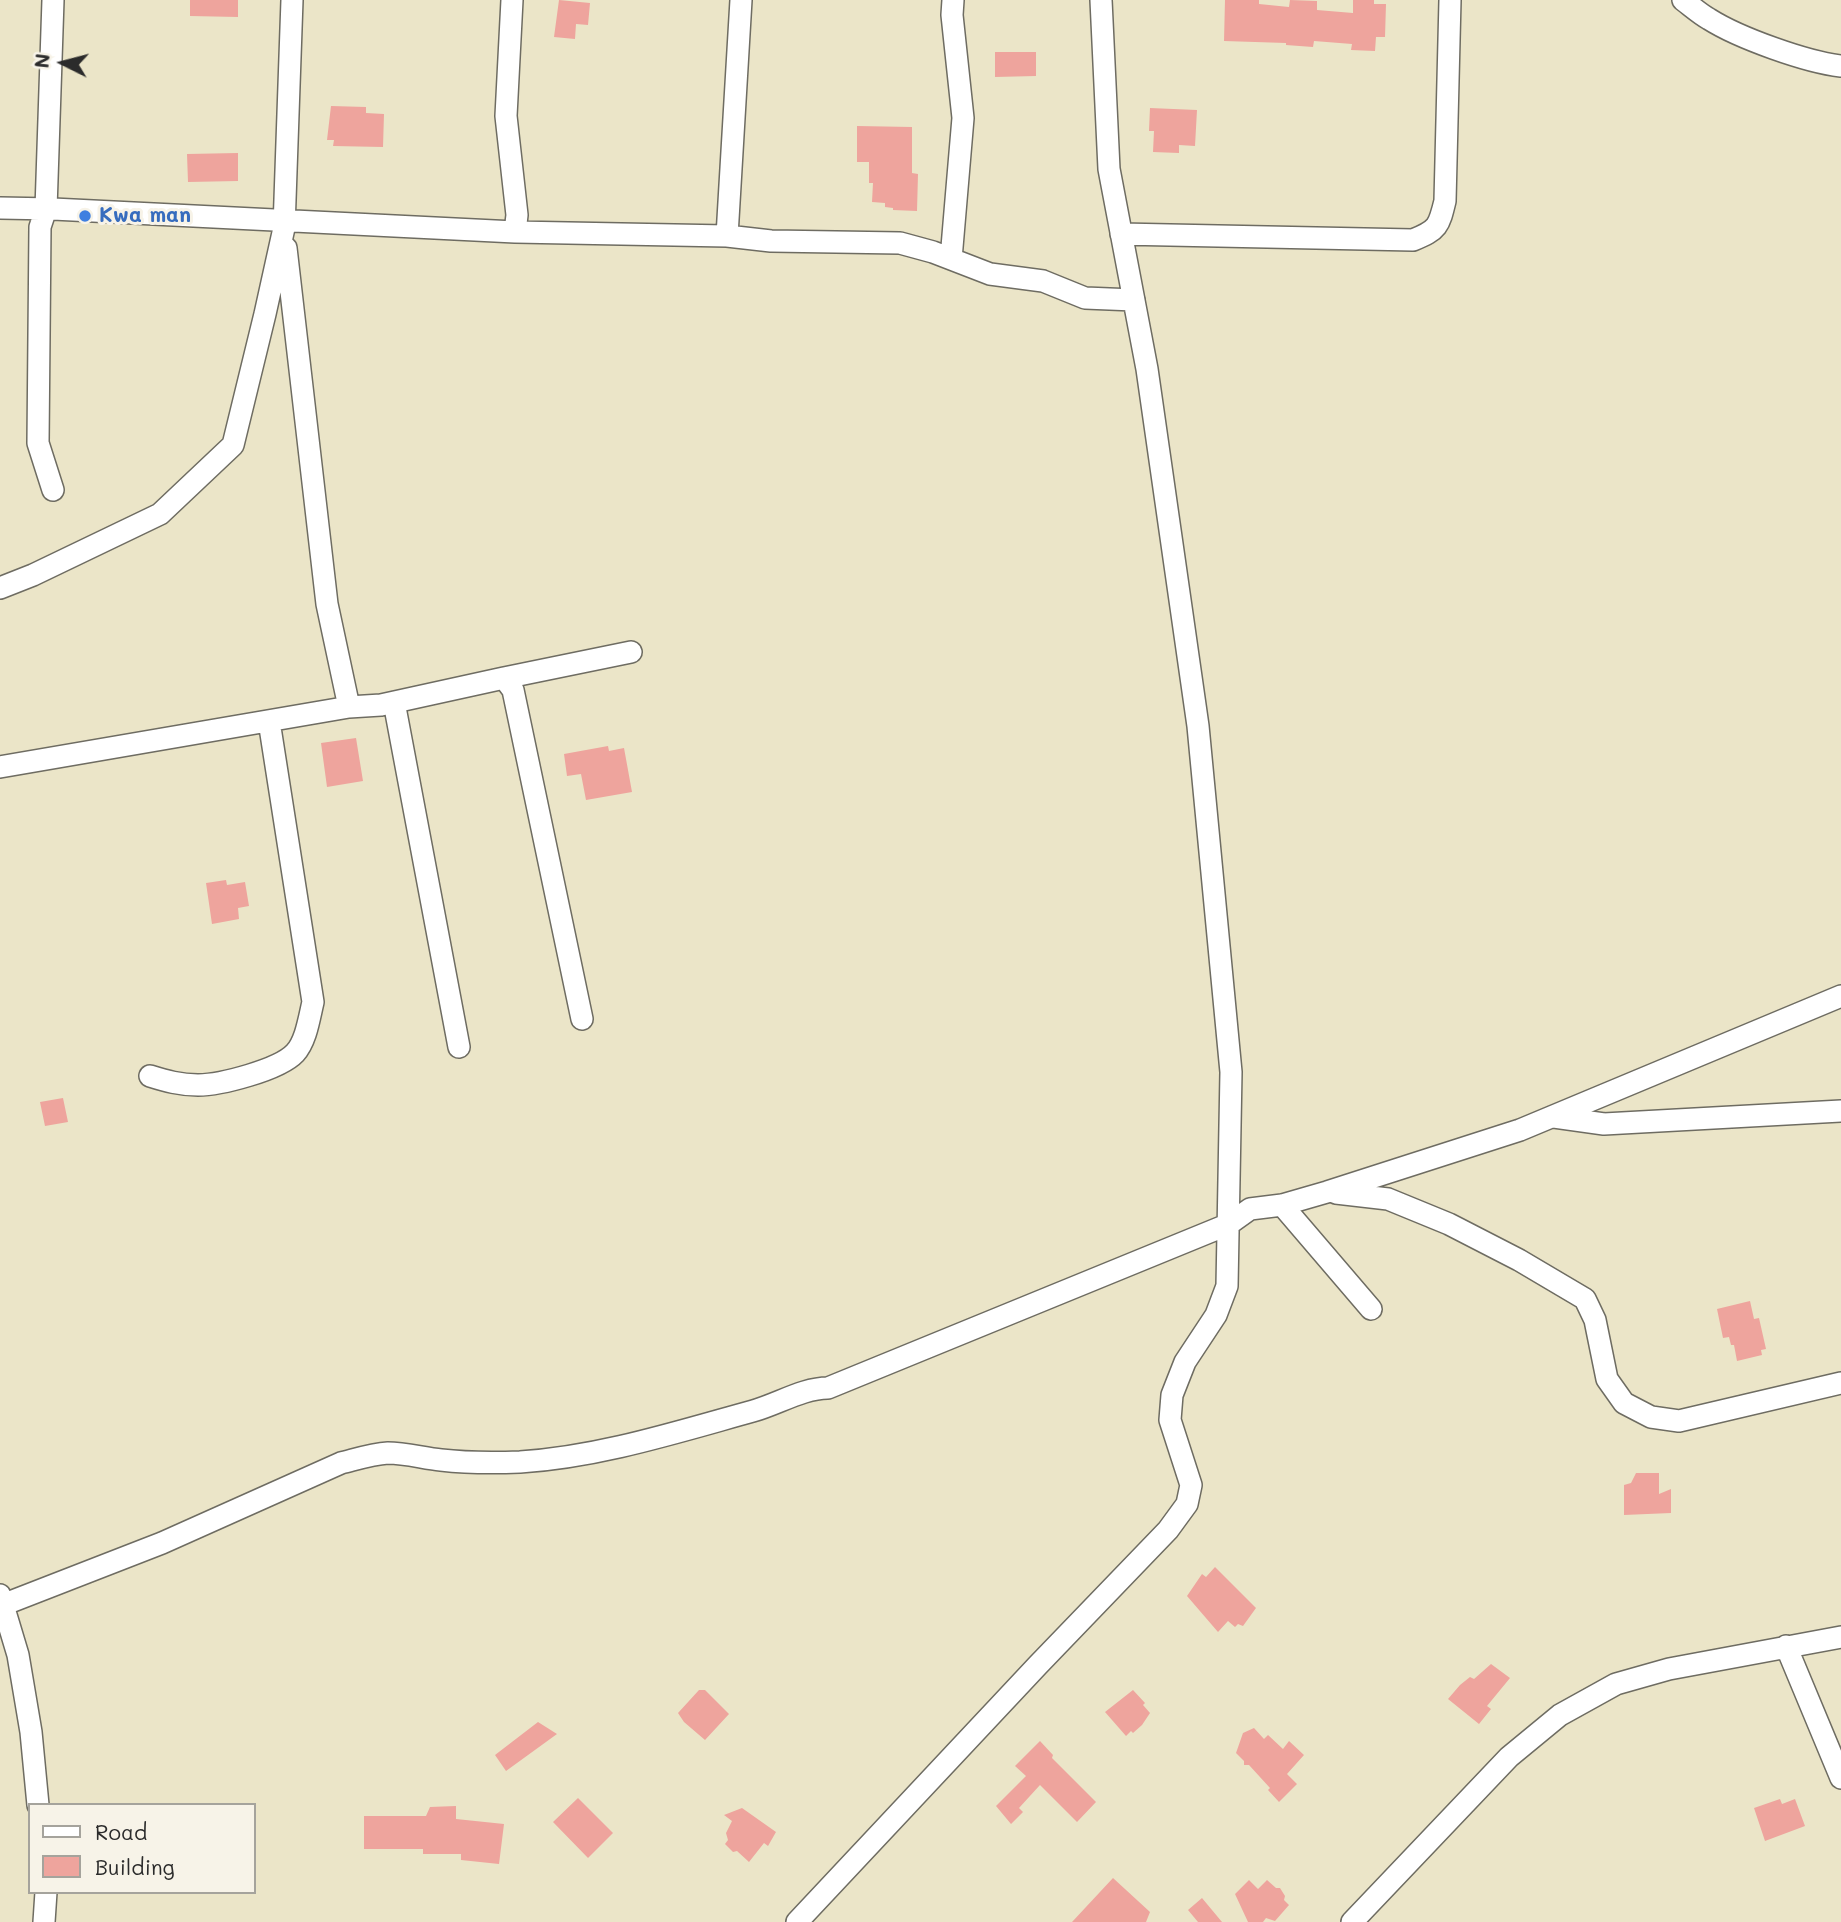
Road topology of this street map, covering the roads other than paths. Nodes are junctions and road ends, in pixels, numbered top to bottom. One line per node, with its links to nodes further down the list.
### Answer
1 (53, 0): 11 (street)
2 (292, 0): 12 (street)
3 (512, 0): 13 (street)
4 (741, 0): 15 (street)
5 (953, 0): 16 (street)
6 (1101, 0): 14 (street)
7 (1450, 0): 14 (street)
8 (1683, 0): 9 (street)
9 (1841, 66)
10 (0, 208): 11 (street)
11 (46, 209): 12 (street); 18 (street)
12 (284, 224): 13 (street); 19 (street); 23 (street)
13 (515, 232): 15 (street)
14 (1121, 234): 17 (street)
15 (727, 236): 16 (street)
16 (951, 259): 17 (street)
17 (1134, 300): 34 (street)
18 (53, 490)
19 (0, 588)
20 (631, 652): 21 (street)
21 (504, 678): 22 (street); 27 (street)
22 (394, 702): 23 (street); 28 (street)
23 (349, 707): 24 (street)
24 (269, 721): 25 (street); 29 (street)
25 (0, 767)
26 (1841, 996): 31 (street)
27 (582, 1019)
28 (458, 1047)
29 (150, 1076)
30 (1841, 1111): 31 (street)
31 (1553, 1116): 32 (street)
32 (1327, 1192): 33 (street); 36 (street)
33 (1282, 1205): 34 (street); 35 (street)
34 (1229, 1224): 37 (street); 44 (street)
35 (1371, 1308)
36 (1841, 1383)
37 (1, 1602): 41 (street)
38 (1841, 1637): 39 (street)
39 (1786, 1646): 40 (street); 45 (street)
40 (1841, 1778)
41 (38, 1803)
42 (46, 1894): 43 (street)
43 (44, 1922)
44 (797, 1922)
45 (1352, 1922)

